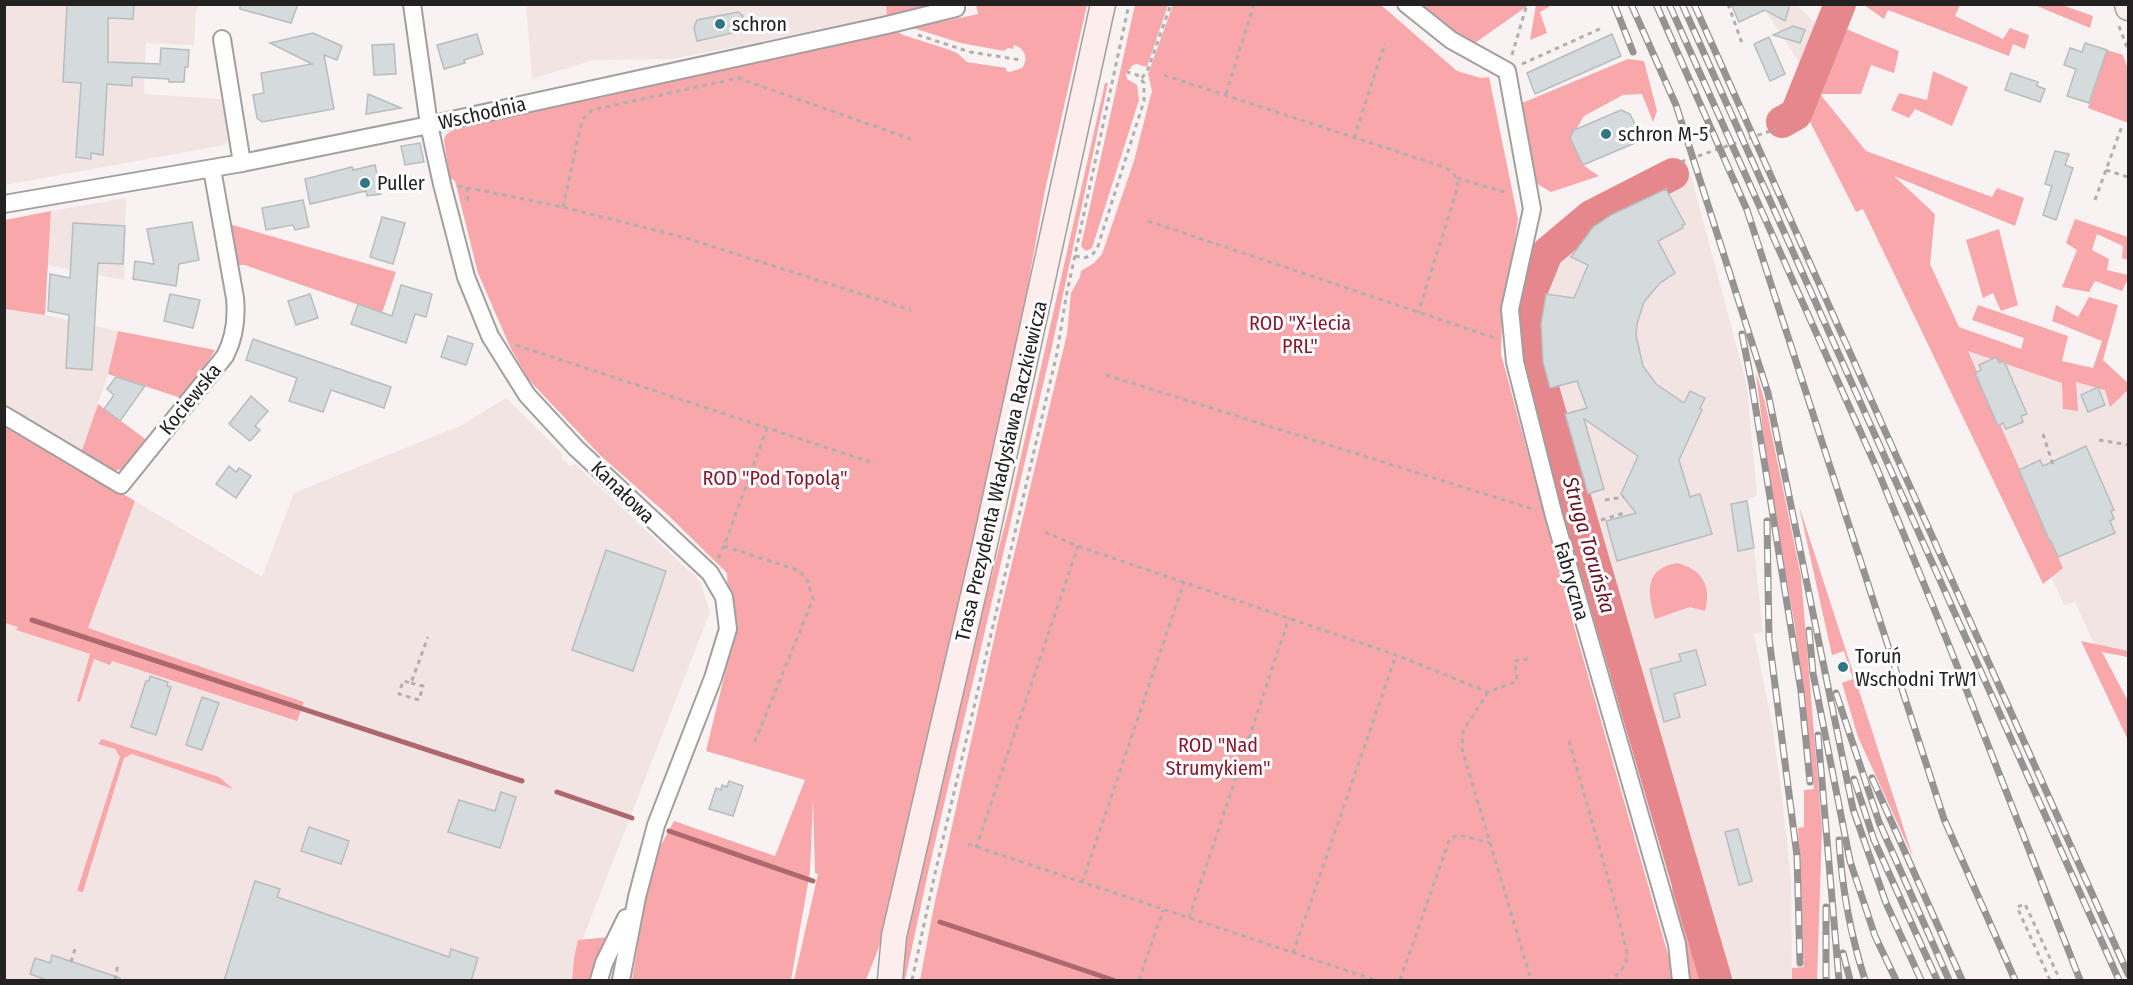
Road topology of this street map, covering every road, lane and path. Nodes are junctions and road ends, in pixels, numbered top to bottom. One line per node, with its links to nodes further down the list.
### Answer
1 (412, 4): 21 (street, Kanałowa)
2 (1103, 4): 78 (main road, Trasa Prezydenta Władysława Raczkiewicza)
3 (1129, 4): 40 (path)
4 (1171, 4): 19 (path)
5 (1254, 4): 20 (path)
6 (1406, 4): 16 (street)
7 (1527, 4): 16 (path)
8 (1728, 4): 14 (path)
9 (956, 8): 10 (street, Wschodnia)
10 (888, 25): 15 (path); 21 (street, Wschodnia)
11 (1604, 27): 16 (path)
12 (222, 39): 27 (street)
13 (1385, 43): 25 (path)
14 (1742, 43)
15 (1021, 60)
16 (1507, 71): 44 (street, Fabryczna)
17 (1127, 72): 19 (path)
18 (1164, 75): 20 (path)
19 (1141, 78): 40 (path)
20 (1226, 95): 25 (path)
21 (429, 125): 27 (street, Wschodnia); 32 (street, Kanałowa)
22 (2122, 126): 29 (path)
23 (1776, 129): 26 (path)
24 (911, 139): 38 (path)
25 (1354, 139): 31 (path)
26 (1681, 162)
27 (242, 163): 28 (street, Wschodnia)
28 (212, 169): 36 (street, Wschodnia); 46 (street, Kociewska)
29 (2106, 170): 30 (path); 35 (path)
30 (2128, 177)
31 (1457, 178): 34 (path); 42 (path)
32 (442, 184): 33 (path); 43 (street, Kanałowa)
33 (467, 187): 37 (path); 38 (path)
34 (1504, 192)
35 (2095, 200)
36 (4, 204)
37 (468, 205)
38 (563, 207): 41 (path)
39 (1148, 221): 42 (path)
40 (1075, 256): 88 (path)
41 (911, 310)
42 (1418, 313): 44 (path)
43 (490, 336): 47 (path); 61 (street, Kanałowa)
44 (1514, 344): 55 (street, Fabryczna)
45 (1106, 375): 55 (path)
46 (4, 415)
47 (768, 428): 51 (path); 59 (path)
48 (2043, 434): 52 (path)
49 (2099, 440): 50 (path)
50 (2128, 445)
51 (870, 462)
52 (2053, 465)
53 (1624, 497): 54 (path)
54 (1605, 501)
55 (1554, 516): 94 (street, Fabryczna)
56 (1625, 516): 57 (path)
57 (1601, 520)
58 (1045, 532): 60 (path)
59 (724, 546): 61 (path); 70 (path)
60 (1078, 546): 62 (path); 73 (path)
61 (710, 573): 75 (street, Kanałowa)
62 (1184, 582): 63 (path); 74 (path)
63 (1289, 618): 65 (path); 77 (path)
64 (428, 637): 67 (path)
65 (1396, 655): 68 (path); 80 (path)
66 (1529, 659): 68 (path)
67 (411, 683): 67 (path)
68 (1488, 692): 71 (path)
69 (1569, 741): 93 (path)
70 (753, 746)
71 (1490, 843): 91 (path); 92 (path)
72 (968, 844): 73 (path)
73 (976, 848): 74 (path)
74 (1082, 883): 76 (path)
75 (637, 897): 84 (street); 85 (street, Kanałowa)
76 (1163, 910): 77 (path); 89 (path)
77 (1189, 918): 80 (path)
78 (894, 936): 86 (main road, Trasa Prezydenta Władysława Raczkiewicza); 87 (main road, Trasa Prezydenta Władysława Raczkiewicza)
79 (75, 949): 81 (path)
80 (1293, 953): 90 (path)
81 (71, 962)
82 (118, 964): 83 (path)
83 (114, 981)
84 (600, 981)
85 (621, 981)
86 (875, 981)
87 (890, 981)
88 (912, 981)
89 (1139, 981)
90 (1375, 981)
91 (1400, 981)
92 (1531, 981)
93 (1613, 981)
94 (1681, 981)
95 (2050, 981): 96 (path)
96 (2060, 981)

